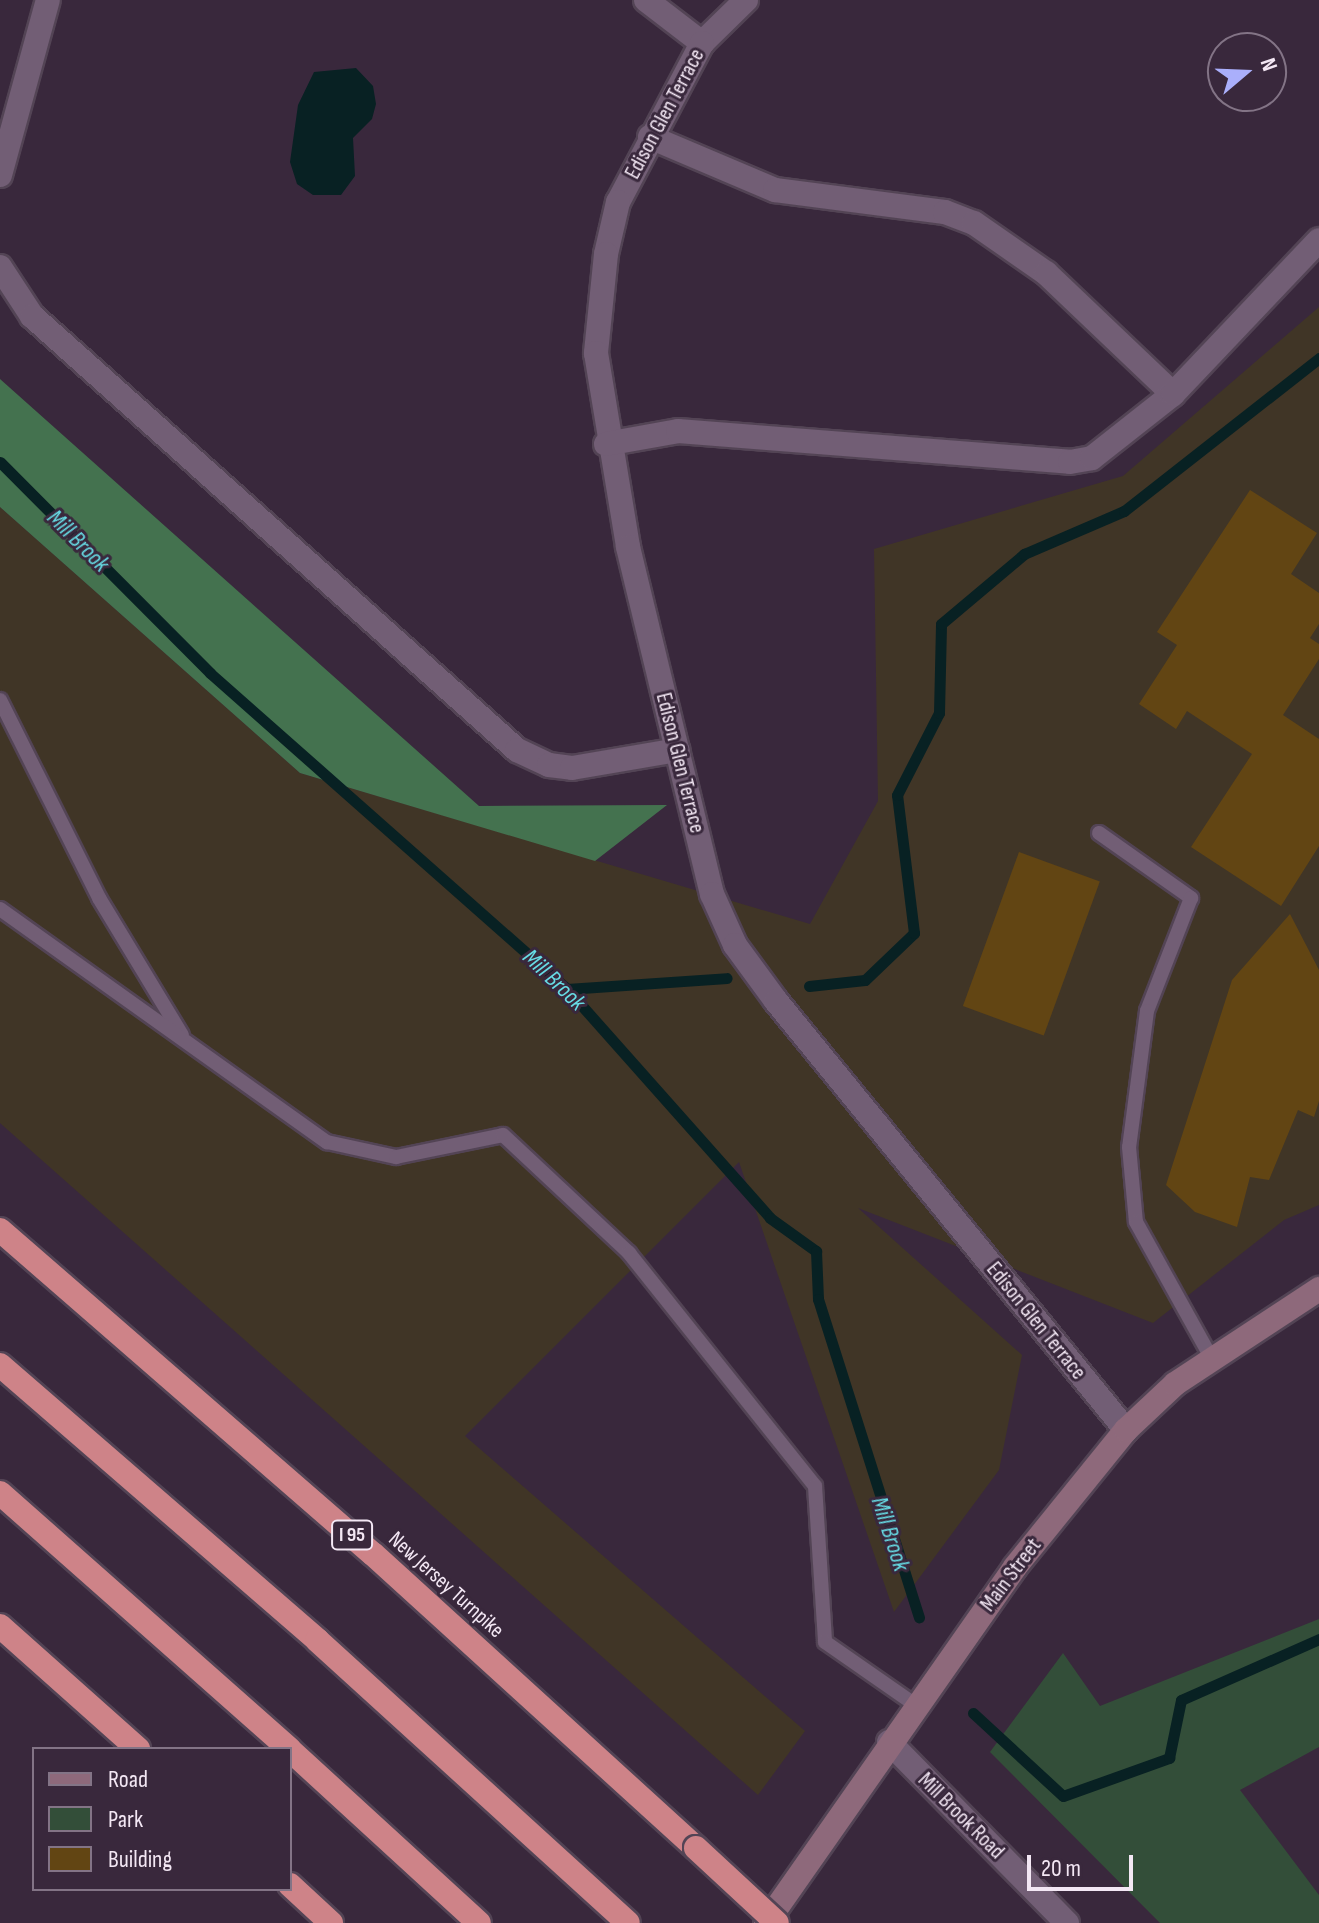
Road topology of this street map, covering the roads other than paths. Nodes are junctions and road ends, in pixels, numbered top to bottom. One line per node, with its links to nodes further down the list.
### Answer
1 (48, 0): 6 (street)
2 (646, 0): 4 (street)
3 (746, 0): 4 (street, Edison Glen Terrace)
4 (702, 43): 5 (street, Edison Glen Terrace)
5 (650, 137): 9 (street); 10 (street, Edison Glen Terrace)
6 (0, 175)
7 (1319, 240): 9 (street)
8 (0, 267): 12 (street)
9 (1173, 394): 10 (street)
10 (606, 444): 12 (street, Edison Glen Terrace)
11 (0, 700): 15 (lane)
12 (677, 750): 20 (street, Edison Glen Terrace)
13 (1099, 833): 18 (lane)
14 (0, 909): 15 (lane)
15 (186, 1042): 23 (lane)
16 (0, 1230): 33 (highway, New Jersey Turnpike / I 95, bridge)
17 (1319, 1289): 18 (main road, Main Street)
18 (1212, 1359): 20 (main road, Main Street)
19 (0, 1365): 31 (highway)
20 (1126, 1430): 23 (main road, Main Street)
21 (0, 1493): 26 (highway)
22 (0, 1626): 25 (highway)
23 (917, 1706): 24 (main road, Main Street)
24 (889, 1742): 32 (main road, Main Street); 34 (street, Mill Brook Road)
25 (136, 1747)
26 (286, 1747)
27 (292, 1753): 30 (highway)
28 (292, 1887): 29 (highway)
29 (331, 1923)
30 (479, 1923)
31 (628, 1923)
32 (766, 1923)
33 (777, 1923)
34 (1067, 1923)

